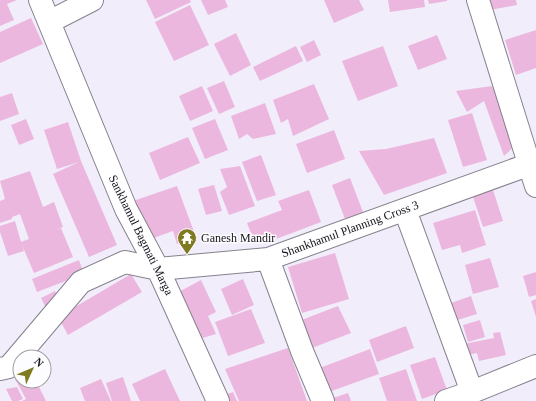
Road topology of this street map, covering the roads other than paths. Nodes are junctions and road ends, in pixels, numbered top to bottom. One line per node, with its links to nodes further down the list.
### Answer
1 (40, 0): 4 (street, Sankhamul Bagmati Marga)
2 (92, 0): 4 (street)
3 (478, 0): 5 (street)
4 (50, 22): 9 (street, Sankhamul Bagmati Marga)
5 (532, 163): 6 (street); 7 (street, Shankhamul Planning Cross 3)
6 (536, 186)
7 (405, 210): 8 (street, Shankhamul Planning Cross 3); 12 (street)
8 (268, 259): 9 (street, Shankhamul Planning Cross 3); 14 (street)
9 (158, 269): 11 (street, Shankhamul Planning Cross 3); 13 (street, Sankhamul Bagmati Marga)
10 (536, 366): 12 (street)
11 (0, 370)
12 (472, 392): 15 (street)
13 (218, 401)
14 (323, 401)
15 (446, 401)

